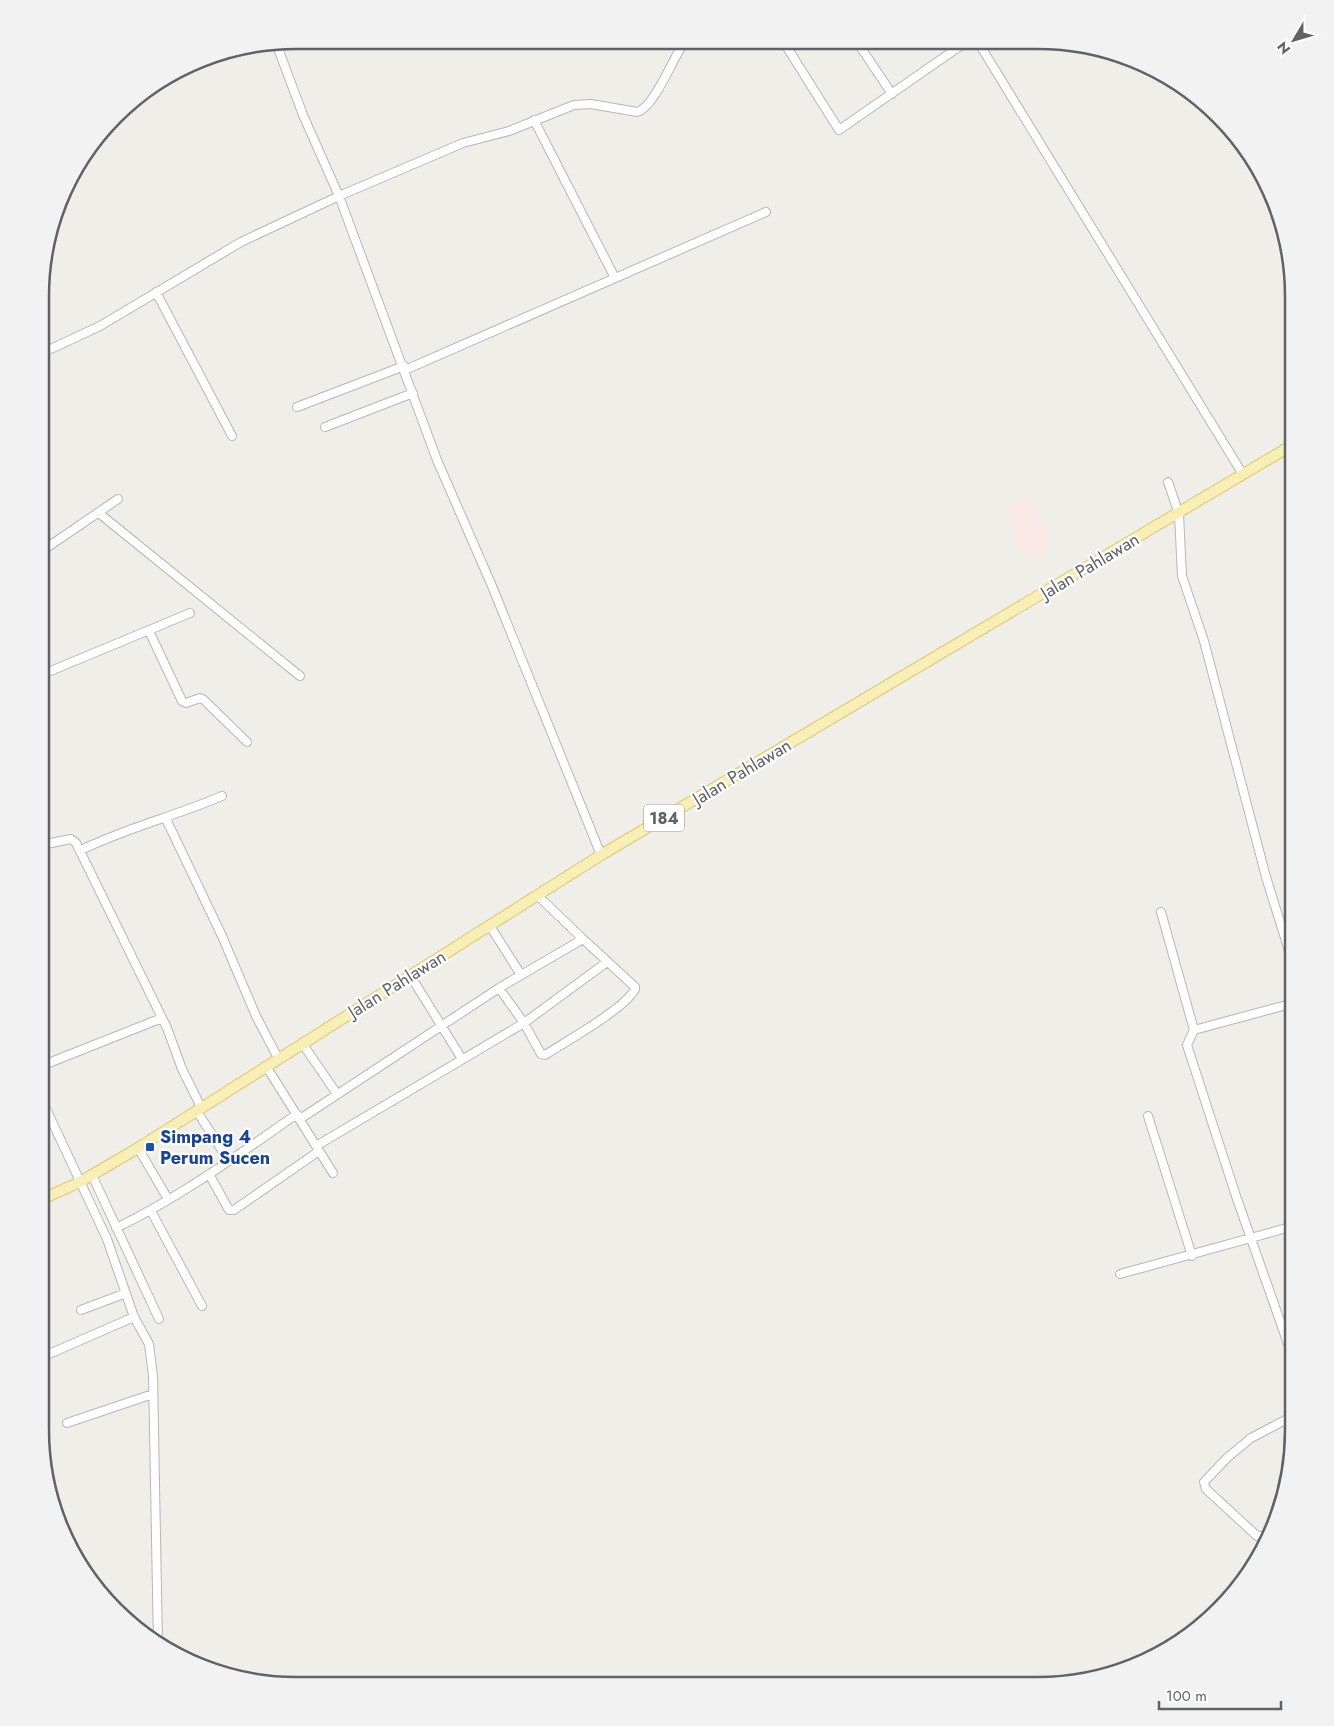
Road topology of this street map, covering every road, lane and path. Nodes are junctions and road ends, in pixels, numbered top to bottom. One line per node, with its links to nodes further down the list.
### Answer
1 (278, 49): 9 (street)
2 (679, 49): 8 (street)
3 (787, 49): 7 (street)
4 (862, 49): 7 (street)
5 (956, 49): 7 (street)
6 (982, 49): 20 (street)
7 (892, 94)
8 (534, 120): 9 (street); 11 (street)
9 (339, 196): 12 (street); 14 (street)
10 (766, 212): 11 (street)
11 (614, 278): 14 (street)
12 (156, 292): 13 (street); 18 (street)
13 (49, 350)
14 (404, 368): 15 (street); 16 (street)
15 (414, 394): 17 (street); 35 (street)
16 (297, 407)
17 (325, 427)
18 (232, 436)
19 (1285, 449): 20 (main road, Jalan Pahlawan / 184)
20 (1242, 473): 24 (main road, Jalan Pahlawan / 184)
21 (1168, 482): 24 (street)
22 (118, 500): 23 (street)
23 (100, 514): 25 (street); 29 (street)
24 (1179, 514): 35 (main road, Jalan Pahlawan / 184); 39 (street)
25 (49, 547)
26 (190, 613): 27 (street)
27 (149, 631): 28 (street); 30 (street)
28 (49, 672)
29 (300, 676)
30 (247, 742)
31 (222, 796): 32 (street)
32 (166, 818): 34 (street); 51 (street)
33 (49, 843): 34 (street)
34 (81, 850): 46 (street)
35 (601, 855): 36 (main road, Jalan Pahlawan / 184)
36 (538, 896): 38 (main road, Jalan Pahlawan / 184); 40 (street)
37 (1161, 912): 49 (street)
38 (490, 926): 42 (main road, Jalan Pahlawan / 184); 43 (street)
39 (1285, 938)
40 (582, 939): 41 (street); 43 (street)
41 (607, 962): 47 (street); 47 (street)
42 (410, 975): 48 (street); 50 (main road, Jalan Pahlawan / 184)
43 (521, 975): 44 (street)
44 (499, 988): 47 (street); 48 (street)
45 (1285, 1005): 49 (street)
46 (162, 1018): 53 (street); 56 (street)
47 (524, 1023): 52 (street)
48 (441, 1026): 52 (street); 55 (street)
49 (1194, 1030): 72 (street)
50 (302, 1043): 51 (main road, Jalan Pahlawan / 184); 55 (street)
51 (278, 1058): 54 (main road, Jalan Pahlawan / 184)
52 (462, 1059): 61 (street)
53 (49, 1063)
54 (266, 1066): 56 (main road, Jalan Pahlawan / 184); 59 (street)
55 (337, 1094): 59 (street)
56 (198, 1109): 60 (main road, Jalan Pahlawan / 184); 62 (street)
57 (49, 1115): 66 (street)
58 (1148, 1116): 73 (street)
59 (298, 1117): 61 (street); 62 (street)
60 (138, 1148): 65 (main road, Jalan Pahlawan / 184); 68 (street)
61 (317, 1148): 63 (street); 64 (street)
62 (229, 1161): 64 (street)
63 (333, 1173)
64 (209, 1174): 68 (street)
65 (92, 1176): 66 (main road, Jalan Pahlawan / 184); 70 (street)
66 (80, 1182): 67 (main road, Jalan Pahlawan / 184); 75 (street)
67 (49, 1196)
68 (168, 1199): 69 (street)
69 (151, 1211): 70 (street); 76 (street)
70 (116, 1228): 79 (street)
71 (1285, 1229): 72 (street)
72 (1251, 1239): 73 (street); 80 (street)
73 (1192, 1256): 74 (street)
74 (1120, 1274)
75 (126, 1293): 77 (street); 78 (street)
76 (202, 1306)
77 (81, 1310)
78 (134, 1317): 81 (street); 82 (street)
79 (158, 1319)
80 (1285, 1333)
81 (49, 1354)
82 (153, 1394): 84 (street); 86 (street)
83 (1285, 1421): 85 (street)
84 (67, 1423)
85 (1261, 1536)
86 (158, 1635)

